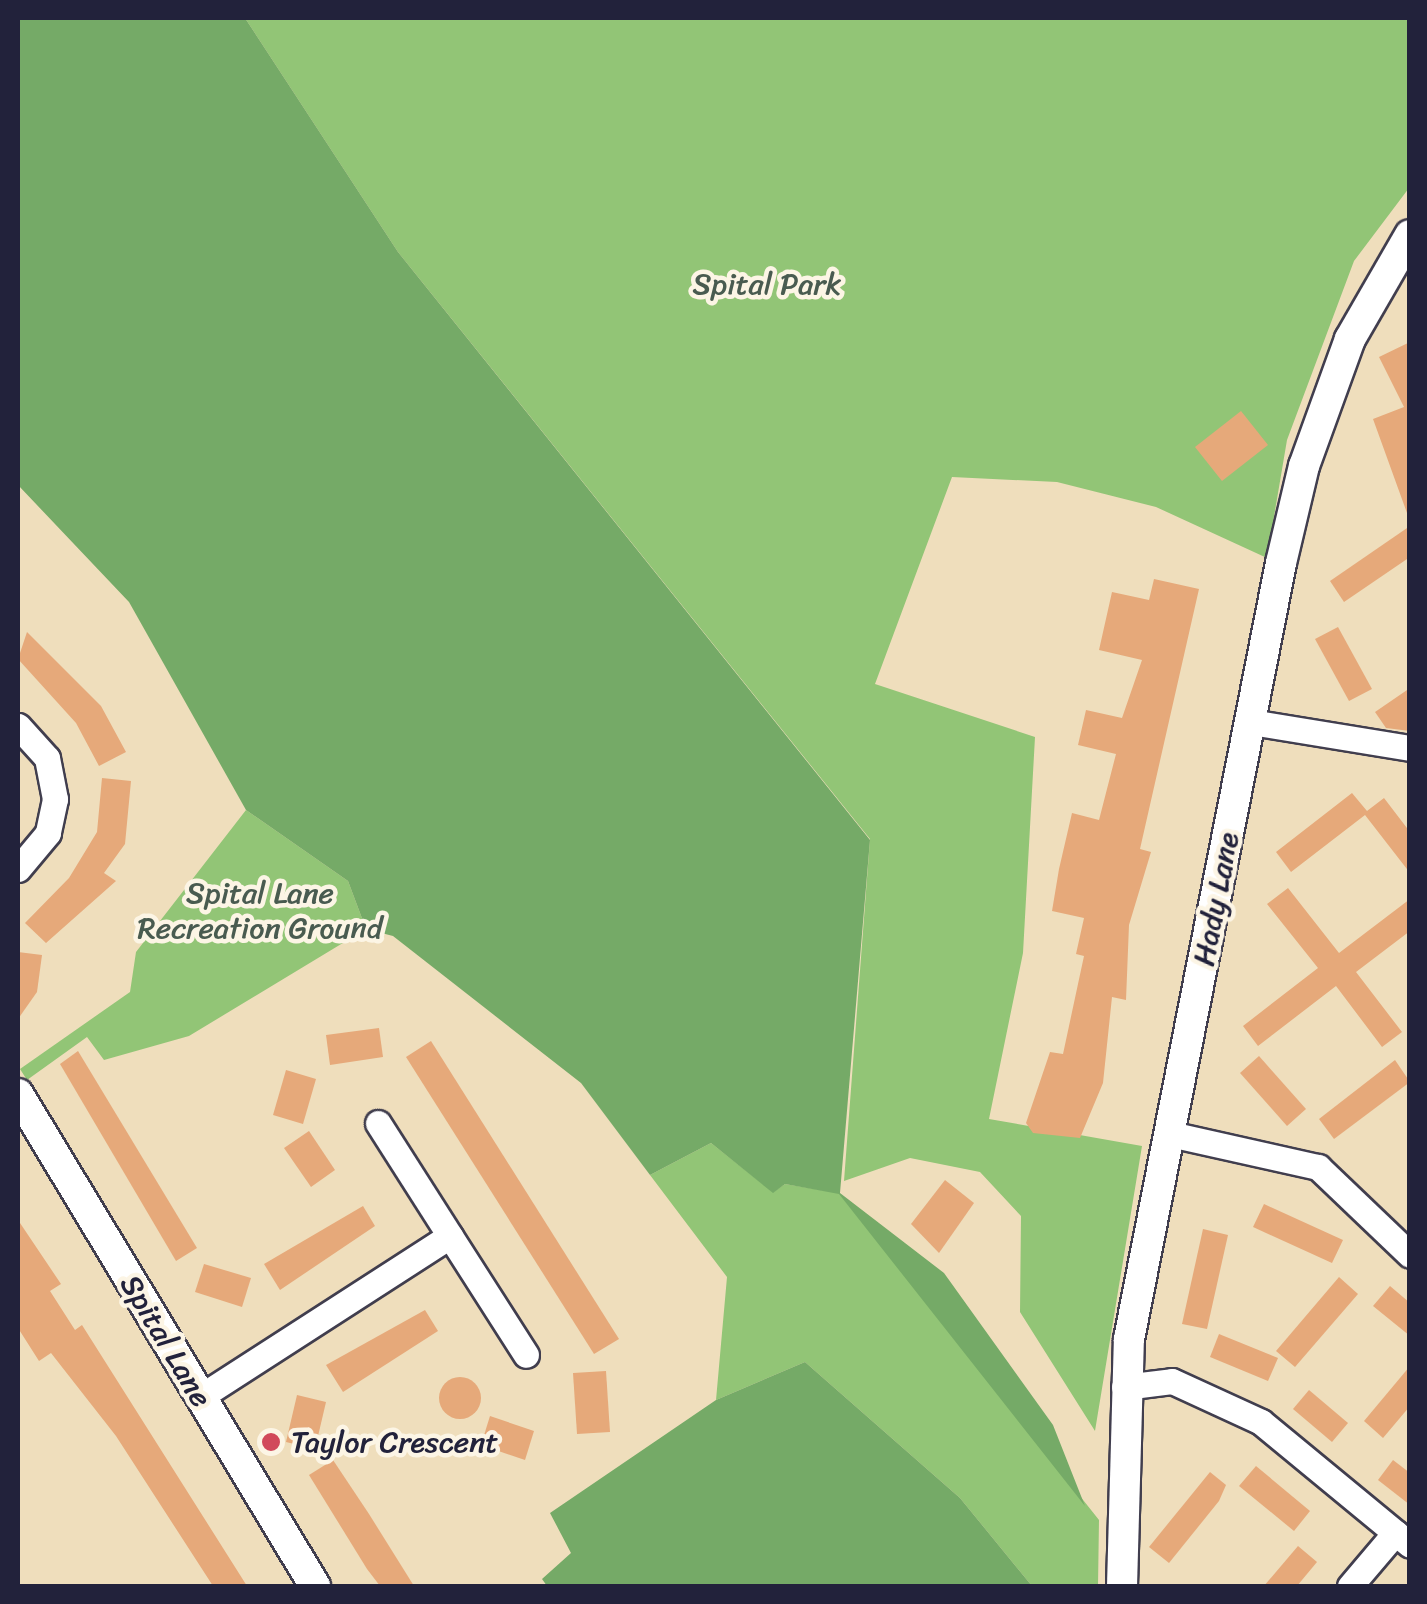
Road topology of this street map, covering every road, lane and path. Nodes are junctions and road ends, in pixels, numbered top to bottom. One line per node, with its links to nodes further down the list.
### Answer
1 (1410, 235): 2 (street, Hady Lane)
2 (1251, 722): 4 (street); 8 (street, Hady Lane)
3 (18, 726): 5 (street)
4 (1410, 748)
5 (18, 869)
6 (18, 1094): 13 (street, Spital Lane)
7 (378, 1123): 9 (street)
8 (1170, 1134): 10 (street); 12 (street, Hady Lane)
9 (450, 1236): 11 (street); 13 (street)
10 (1410, 1254)
11 (526, 1355)
12 (1124, 1387): 14 (street); 16 (street, Hady Lane)
13 (200, 1398): 15 (street, Spital Lane)
14 (1402, 1539): 17 (street)
15 (315, 1586)
16 (1122, 1586)
17 (1350, 1586)

